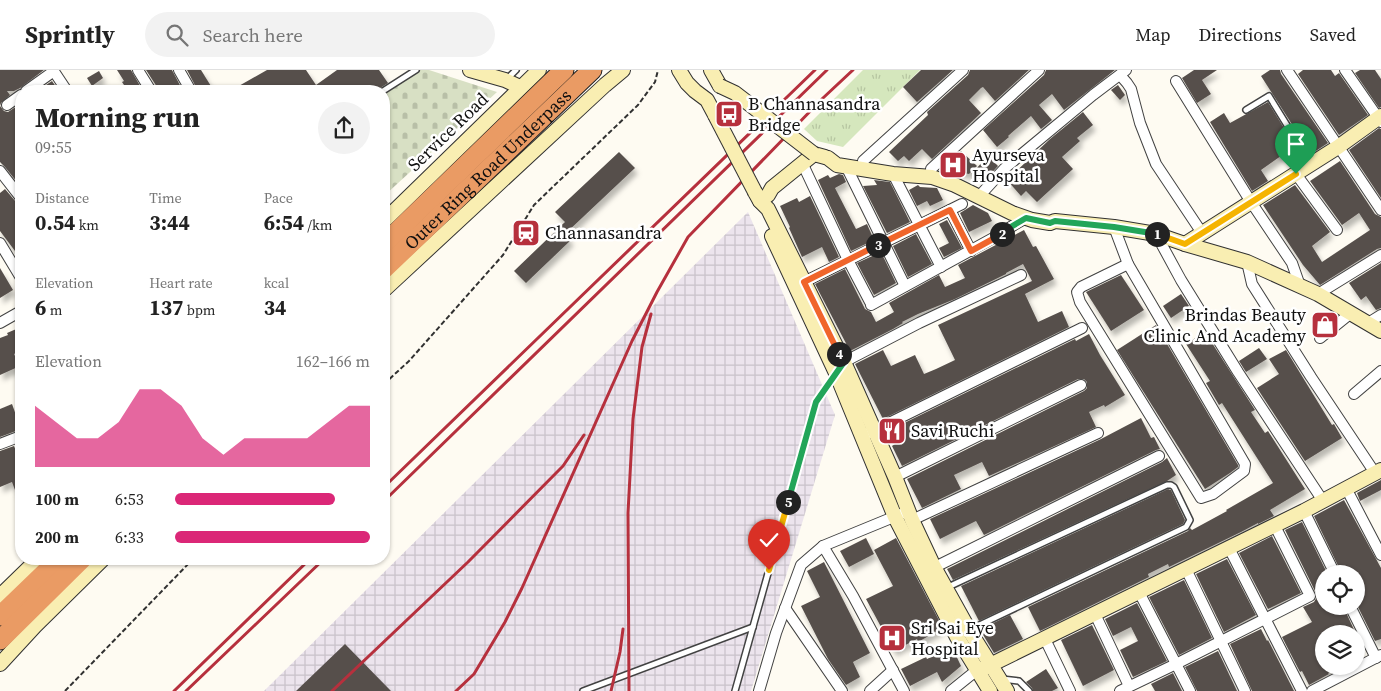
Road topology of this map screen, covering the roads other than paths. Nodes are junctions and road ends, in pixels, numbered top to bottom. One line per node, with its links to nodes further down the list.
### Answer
1 (138, 70): 22 (street)
2 (179, 70): 23 (street)
3 (416, 70): 24 (lane)
4 (470, 70): 18 (main road)
5 (516, 70): 18 (lane)
6 (539, 70): 25 (main road, Service Road)
7 (564, 70): 55 (highway, Outer Ring Road Underpass)
8 (592, 70): 63 (highway, Outer Ring Road Underpass)
9 (623, 70): 69 (main road)
10 (963, 70): 32 (street)
11 (1039, 70): 36 (street)
12 (1287, 70): 30 (street)
13 (1345, 70): 29 (street)
14 (54, 71): 20 (street); 21 (street)
15 (678, 72): 42 (main road, bridge)
16 (1123, 72): 41 (street); 53 (street)
17 (714, 75): 31 (main road, bridge)
18 (505, 80): 25 (main road)
19 (1176, 81): 43 (street)
20 (34, 85)
21 (63, 85)
22 (147, 85)
23 (188, 85)
24 (390, 87)
25 (520, 87): 47 (main road, Service Road)
26 (15, 99): 27 (street)
27 (7, 105)
28 (1246, 110): 33 (lane)
29 (1380, 119): 30 (main road)
30 (1338, 147): 33 (main road); 46 (street)
31 (821, 156): 32 (main road); 34 (main road); 35 (main road); 42 (main road)
32 (863, 161): 36 (main road)
33 (1311, 164): 39 (main road)
34 (846, 166): 38 (main road); 56 (street)
35 (805, 169): 42 (main road); 61 (street)
36 (931, 169): 41 (main road)
37 (0, 171): 40 (street)
38 (893, 174): 48 (main road); 50 (street)
39 (1296, 174): 43 (main road); 52 (street)
40 (15, 190)
41 (983, 192): 49 (main road)
42 (761, 196): 68 (main road); 81 (main road)
43 (1251, 202): 53 (main road); 71 (street)
44 (962, 204): 45 (street)
45 (950, 210): 50 (street); 59 (street)
46 (1381, 210)
47 (390, 215)
48 (1026, 218): 49 (main road); 59 (street)
49 (1055, 221): 51 (main road)
50 (919, 225): 56 (street); 65 (street)
51 (1114, 227): 54 (main road); 64 (street)
52 (1337, 230)
53 (1202, 233): 58 (main road)
54 (1156, 234): 58 (main road); 93 (street)
55 (390, 238)
56 (884, 242): 61 (street); 70 (street)
57 (0, 243): 66 (street)
58 (1185, 244): 62 (main road)
59 (971, 251): 65 (street)
60 (1381, 255): 72 (street)
61 (848, 260): 68 (street); 70 (street)
62 (1247, 262): 71 (main road); 90 (street)
63 (390, 263)
64 (1128, 264): 64 (street)
65 (941, 267): 70 (street)
66 (15, 268)
67 (1021, 275): 81 (street)
68 (804, 282): 81 (main road)
69 (390, 284)
70 (905, 286)
71 (1300, 286): 72 (main road)
72 (1318, 294): 73 (main road)
73 (1352, 313): 77 (main road); 80 (street)
74 (15, 314): 76 (street)
75 (1381, 315): 77 (street)
76 (0, 323)
77 (1368, 323): 79 (main road)
78 (1082, 328): 86 (street)
79 (1381, 331)
80 (1320, 338)
81 (840, 368): 86 (main road); 116 (lane)
82 (1381, 371): 84 (street)
83 (1081, 385): 91 (street)
84 (1354, 394)
85 (1098, 432): 95 (street)
86 (868, 433): 91 (main road); 96 (main road)
87 (15, 438): 88 (street)
88 (0, 444)
89 (1159, 456): 107 (street)
90 (1378, 471): 92 (main road)
91 (895, 477): 95 (main road)
92 (1346, 488): 93 (main road); 100 (street)
93 (1323, 501): 94 (main road)
94 (1304, 511): 97 (main road); 105 (street)
95 (910, 516): 96 (street); 107 (main road)
96 (895, 517): 98 (street); 107 (main road)
97 (1275, 526): 99 (main road); 115 (street)
98 (824, 546): 111 (street); 125 (street)
99 (1229, 548): 106 (main road); 115 (street)
100 (1381, 555)
101 (32, 565): 110 (main road)
102 (53, 565): 114 (highway)
103 (76, 565): 119 (highway)
104 (97, 565): 122 (main road)
105 (1330, 565)
106 (1186, 569): 109 (main road); 120 (street)
107 (929, 570): 108 (main road); 124 (main road)
108 (945, 588): 117 (main road); 117 (lane)
109 (1139, 592): 112 (main road); 123 (street)
110 (0, 596)
111 (785, 608): 130 (street); 131 (street)
112 (1095, 614): 118 (main road); 127 (street)
113 (1355, 615): 121 (street)
114 (0, 616)
115 (1265, 618): 120 (street); 141 (street)
116 (753, 626): 128 (lane); 129 (lane)
117 (969, 630): 124 (main road)
118 (1045, 639): 124 (main road); 138 (street)
119 (0, 640)
120 (1221, 641): 123 (street); 140 (street)
121 (1378, 656): 142 (street)
122 (0, 664)
123 (1176, 664): 127 (street); 139 (street)
124 (984, 668): 126 (main road); 134 (street); 135 (main road)
125 (893, 670): 132 (street); 133 (street)
126 (999, 679): 136 (main road); 137 (lane)
127 (1125, 689)
128 (583, 691)
129 (735, 691)
130 (758, 691)
131 (842, 691)
132 (870, 691)
133 (904, 691)
134 (951, 691)
135 (990, 691)
136 (1007, 691)
137 (1029, 691)
138 (1070, 691)
139 (1190, 691)
140 (1245, 691)
141 (1302, 691)
142 (1312, 691)

